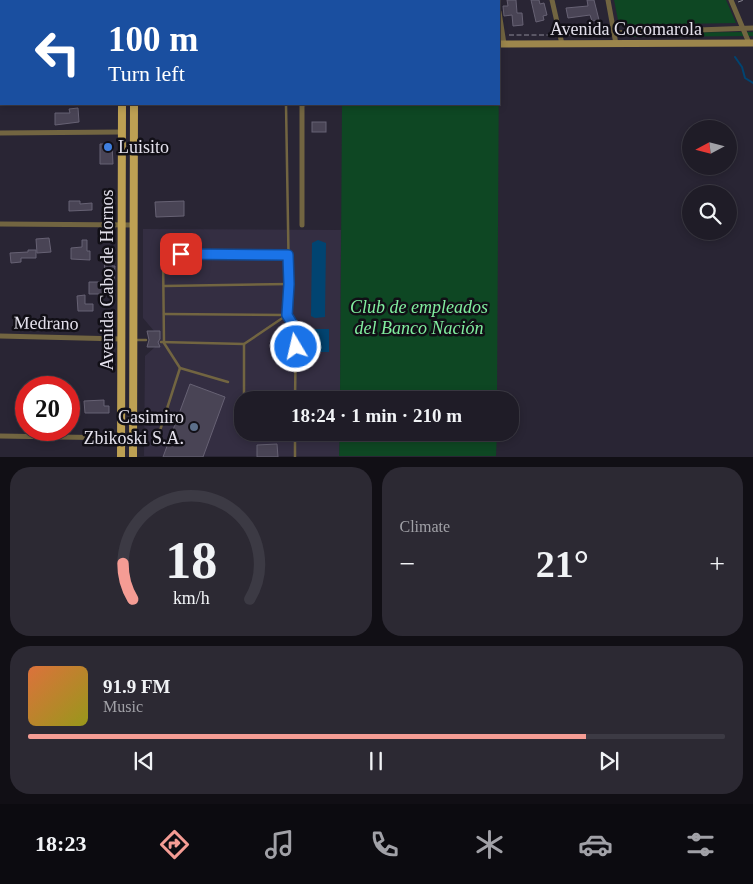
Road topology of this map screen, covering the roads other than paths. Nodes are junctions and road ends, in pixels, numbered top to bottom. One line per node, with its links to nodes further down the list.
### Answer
1 (552, 0): 10 (street)
2 (608, 0): 7 (street)
3 (731, 0): 5 (street)
4 (500, 23): 9 (street)
5 (743, 28): 6 (street); 7 (street); 8 (street)
6 (753, 28)
7 (614, 33): 11 (street)
8 (751, 43): 11 (main road, Avenida Cocomarola)
9 (502, 44): 10 (main road, Avenida Cocomarola)
10 (562, 44): 11 (main road, Avenida Cocomarola)
11 (616, 44)
12 (122, 105): 16 (main road, Avenida Cabo de Hornos)
13 (134, 105): 20 (main road, Avenida Cabo de Hornos)
14 (286, 105): 22 (lane)
15 (302, 105): 21 (street)
16 (122, 132): 17 (street); 19 (main road, Avenida Cabo de Hornos)
17 (0, 133)
18 (0, 224): 19 (street)
19 (122, 225): 20 (street); 28 (main road, Avenida Cabo de Hornos)
20 (134, 225): 29 (main road, Avenida Cabo de Hornos)
21 (302, 225)
22 (288, 255): 23 (lane); 24 (lane)
23 (289, 284): 24 (lane); 26 (lane)
24 (164, 286): 25 (lane)
25 (164, 314): 26 (lane); 31 (lane)
26 (287, 315): 32 (lane); 36 (lane)
27 (0, 336): 28 (street, Medrano)
28 (121, 339): 38 (main road, Avenida Cabo de Hornos)
29 (133, 340): 30 (lane); 42 (main road, Avenida Cabo de Hornos)
30 (146, 340)
31 (162, 343): 32 (lane); 33 (lane)
32 (244, 344): 35 (lane)
33 (180, 368): 34 (lane); 40 (lane)
34 (228, 382)
35 (244, 391)
36 (295, 391)
37 (0, 436): 38 (street)
38 (121, 438): 41 (main road, Avenida Cabo de Hornos)
39 (295, 441): 43 (lane)
40 (156, 443)
41 (121, 456)
42 (133, 456)
43 (295, 456)

